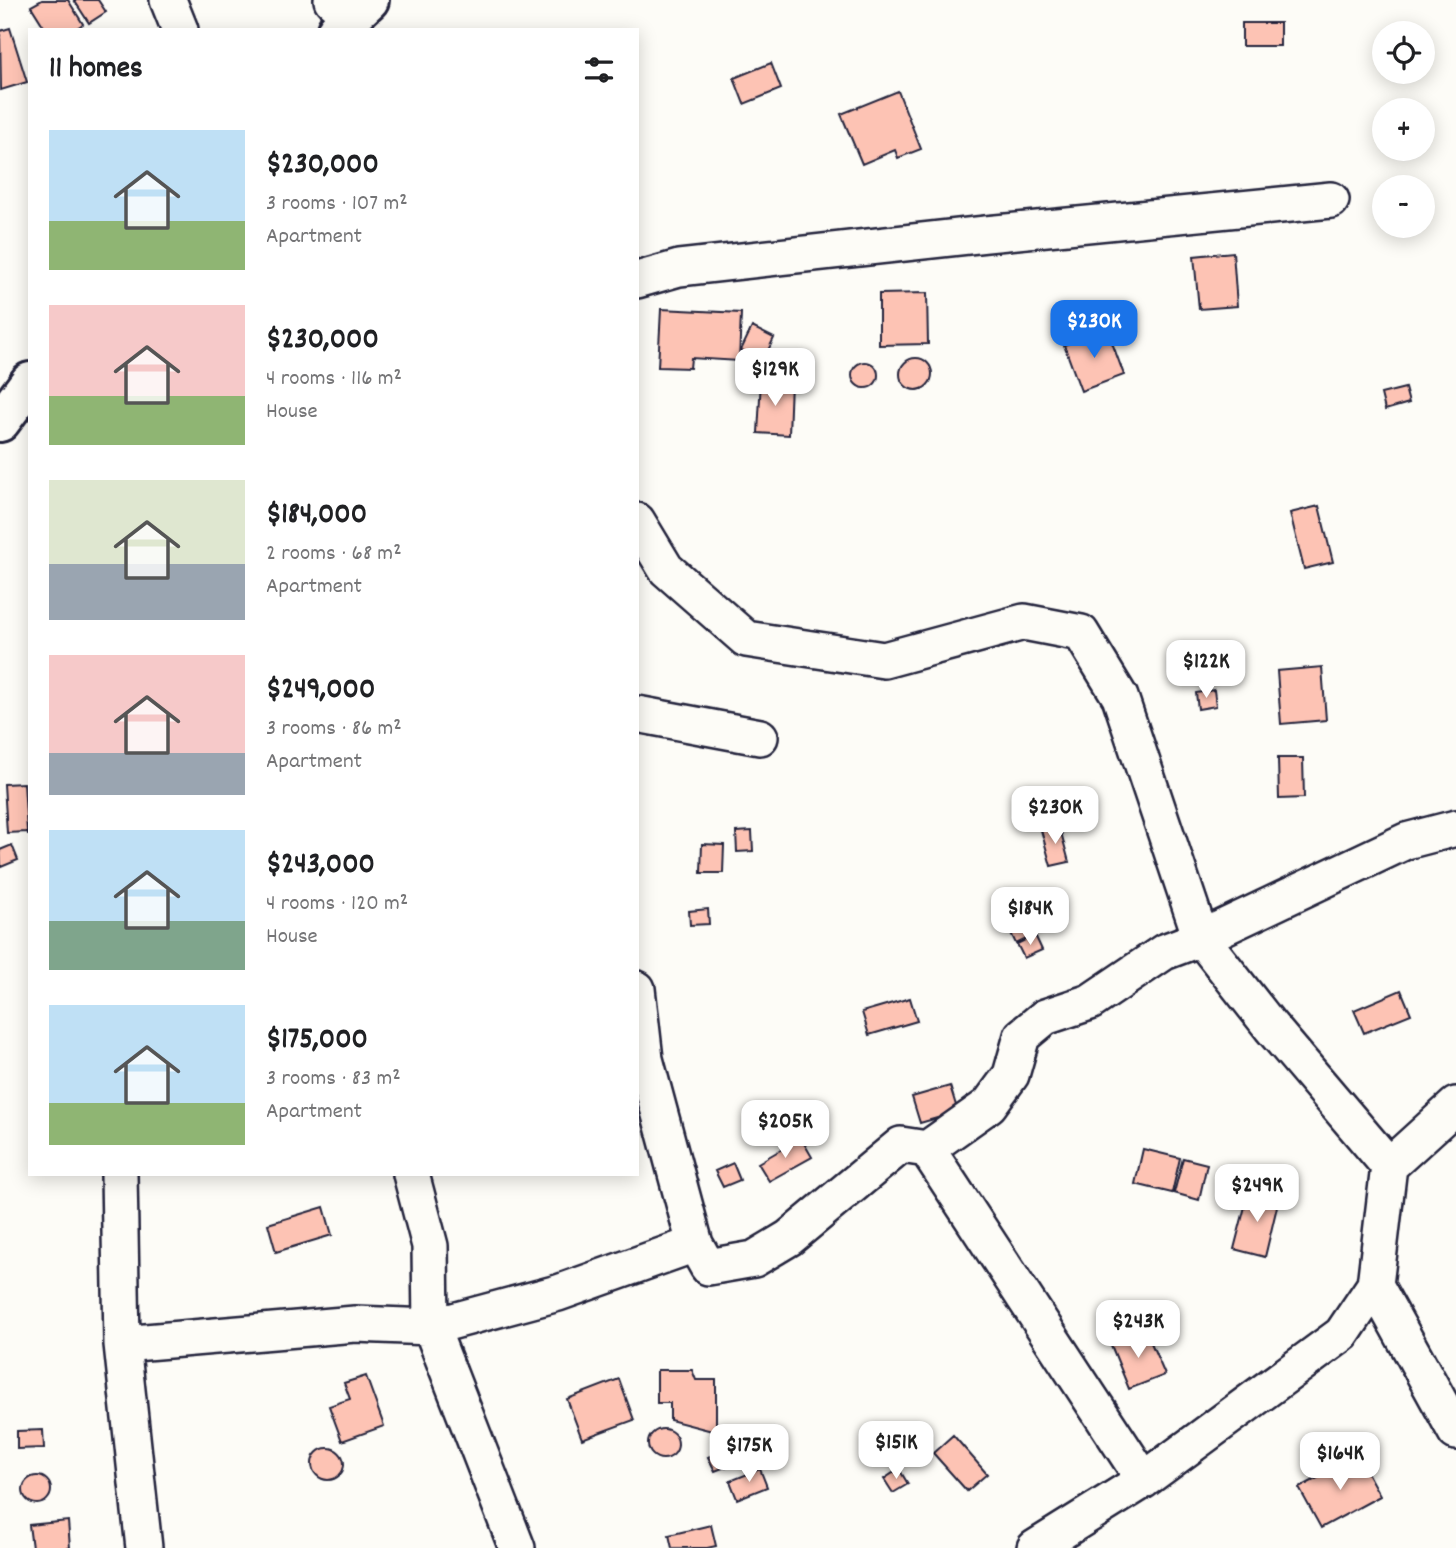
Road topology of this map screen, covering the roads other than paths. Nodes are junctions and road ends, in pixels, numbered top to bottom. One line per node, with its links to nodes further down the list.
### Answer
1 (168, 0): 2 (street)
2 (179, 28)
3 (1331, 200): 4 (street)
4 (639, 279)
5 (28, 385): 6 (main road)
6 (0, 422)
7 (639, 528): 8 (street)
8 (652, 576): 12 (street)
9 (639, 714): 10 (street)
10 (760, 737)
11 (1456, 828): 12 (street)
12 (1201, 938): 16 (street); 17 (street)
13 (639, 1025): 14 (street)
14 (641, 1061): 20 (street)
15 (1456, 1105): 17 (street)
16 (927, 1149): 20 (street); 25 (street)
17 (1389, 1166): 21 (street)
18 (118, 1176): 23 (street)
19 (412, 1176): 22 (street)
20 (695, 1244): 22 (street)
21 (1375, 1285): 24 (street); 25 (street)
22 (431, 1327): 23 (street); 27 (street)
23 (122, 1344): 26 (street)
24 (1456, 1432)
25 (1144, 1480): 28 (street)
26 (145, 1548)
27 (517, 1548)
28 (1035, 1548)

